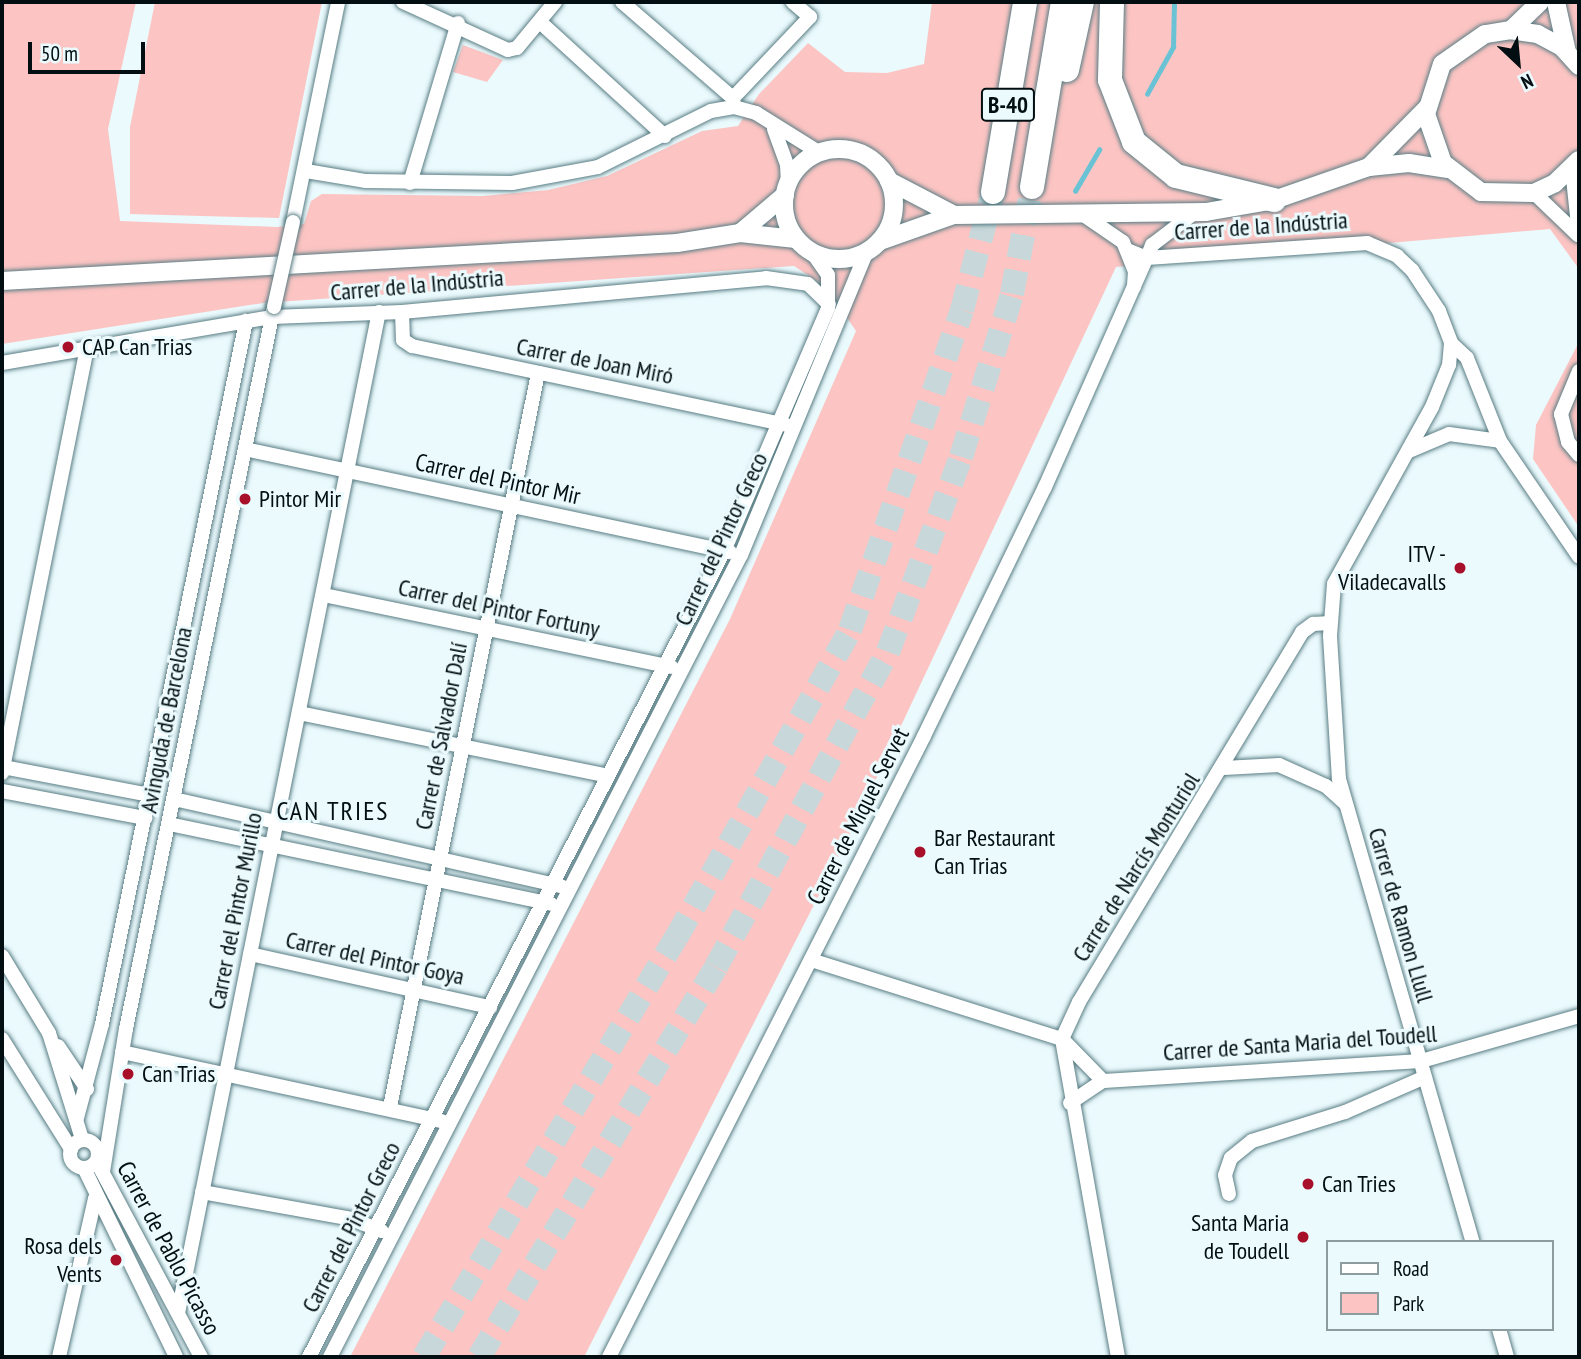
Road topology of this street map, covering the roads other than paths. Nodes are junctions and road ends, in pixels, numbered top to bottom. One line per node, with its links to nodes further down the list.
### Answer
1 (338, 2): 25 (street, Avinguda de Barcelona)
2 (403, 2): 13 (street)
3 (555, 2): 12 (street)
4 (622, 2): 16 (street)
5 (793, 2): 16 (street)
6 (1063, 2): 18 (highway, B-40)
7 (1082, 2): 18 (highway)
8 (1112, 2): 32 (highway)
9 (1540, 2): 14 (street)
10 (1556, 2): 15 (street)
11 (1019, 6): 30 (highway, B-40)
12 (540, 22): 13 (street); 20 (street)
13 (458, 23): 27 (street)
14 (1511, 30): 15 (street); 17 (street)
15 (1573, 59)
16 (734, 102): 19 (street); 20 (street)
17 (1427, 108): 23 (street); 24 (street)
18 (1043, 128): 28 (highway, B-40)
19 (774, 129): 21 (street); 29 (street)
20 (665, 136): 27 (street)
21 (820, 153): 26 (street); 29 (street)
22 (1576, 165): 31 (street); 37 (street)
23 (1369, 167): 24 (street); 32 (street)
24 (1447, 169): 31 (street)
25 (306, 171): 27 (street); 46 (street, Avinguda de Barcelona, bridge)
26 (889, 181): 34 (street); 39 (street)
27 (410, 183)
28 (1032, 187)
29 (787, 190): 36 (street); 38 (street)
30 (993, 192)
31 (1534, 193): 37 (street)
32 (1274, 200): 33 (street)
33 (1194, 213): 35 (street); 42 (street, Carrer de Miquel Servet)
34 (954, 215): 35 (street); 39 (street)
35 (1084, 216): 40 (street)
36 (740, 233): 38 (street); 43 (street)
37 (1579, 235)
38 (796, 239): 41 (street)
39 (874, 246): 41 (street); 58 (street, Carrer del Pintor Greco)
40 (1127, 250): 42 (street); 44 (street)
41 (812, 252): 45 (street, Carrer del Pintor Greco)
42 (1147, 258): 44 (street, Carrer de Miquel Servet); 52 (street, Carrer de la Indústria)
43 (2, 281)
44 (1134, 289): 94 (street, Carrer de Miquel Servet)
45 (829, 304): 47 (street, Carrer de la Indústria); 57 (street, Carrer del Pintor Greco)
46 (273, 312): 48 (street, Carrer de la Indústria); 49 (street, Carrer de la Indústria); 60 (street, Avinguda de Barcelona)
47 (402, 312): 48 (street, Carrer de la Indústria); 51 (street)
48 (379, 313): 50 (street, Carrer del Pintor Murillo)
49 (246, 321): 53 (street, Carrer de la Indústria); 79 (street, Avinguda de Barcelona)
50 (375, 332): 51 (street, Carrer de Joan Miró); 63 (street, Carrer del Pintor Murillo)
51 (403, 340): 56 (street, Carrer de Joan Miró)
52 (1451, 343): 59 (street, Carrer de la Indústria); 61 (street)
53 (87, 348): 54 (street, Carrer de la Indústria); 76 (street)
54 (2, 363)
55 (1579, 371): 62 (street)
56 (538, 373): 57 (street, Carrer de Joan Miró); 64 (street, Carrer de Salvador Dalí)
57 (780, 424): 58 (street, Carrer del Pintor Greco); 65 (street, Carrer del Pintor Greco)
58 (798, 427): 66 (street, Carrer del Pintor Greco)
59 (1500, 441): 61 (street); 67 (street, Carrer de la Indústria)
60 (245, 449): 63 (street, Carrer del Pintor Mir); 80 (street, Avinguda de Barcelona)
61 (1406, 453): 69 (street)
62 (1579, 455)
63 (348, 471): 64 (street, Carrer del Pintor Mir); 68 (street, Carrer del Pintor Murillo)
64 (511, 505): 65 (street, Carrer del Pintor Mir); 70 (street, Carrer de Salvador Dalí)
65 (724, 551): 66 (street, Carrer del Pintor Mir); 71 (street, Carrer del Pintor Greco)
66 (741, 555): 72 (street, Carrer del Pintor Greco)
67 (1579, 557)
68 (324, 596): 70 (street, Carrer del Pintor Fortuny); 73 (street, Carrer del Pintor Murillo)
69 (1330, 623): 75 (street, Carrer de Narcís Monturiol); 81 (street, Carrer de Ramon Llull)
70 (485, 628): 71 (street, Carrer del Pintor Fortuny); 74 (street, Carrer de Salvador Dalí)
71 (665, 665): 72 (street); 77 (street, Carrer del Pintor Greco)
72 (683, 670): 89 (street, Carrer del Pintor Greco)
73 (299, 713): 74 (street); 83 (street, Carrer del Pintor Murillo)
74 (461, 746): 77 (street); 86 (street, Carrer de Salvador Dalí)
75 (1224, 768): 81 (street, Carrer de Ramon Llull); 100 (street, Carrer de Narcís Monturiol)
76 (2, 770): 79 (street)
77 (608, 776): 88 (street, Carrer del Pintor Greco)
78 (2, 791): 82 (street)
79 (150, 795): 82 (street, Avinguda de Barcelona)
80 (174, 799): 83 (street); 84 (street, Avinguda de Barcelona)
81 (1345, 803): 102 (street, Carrer de Ramon Llull)
82 (145, 818): 106 (street, Avinguda de Barcelona)
83 (277, 821): 85 (street, Carrer del Pintor Murillo); 86 (street)
84 (169, 824): 85 (street); 101 (street, Avinguda de Barcelona)
85 (271, 846): 87 (street); 92 (street, Carrer del Pintor Murillo)
86 (442, 856): 87 (street, Carrer de Salvador Dalí); 88 (street)
87 (437, 882): 90 (street); 95 (street, Carrer de Salvador Dalí)
88 (554, 882): 89 (street); 90 (street, Carrer del Pintor Greco)
89 (570, 890): 91 (street, Carrer del Pintor Greco)
90 (542, 903): 91 (street); 96 (street, Carrer del Pintor Greco)
91 (562, 906): 111 (street, Carrer del Pintor Greco)
92 (250, 954): 95 (street, Carrer del Pintor Goya); 103 (street, Carrer del Pintor Murillo)
93 (2, 956): 98 (street)
94 (811, 960): 100 (street); 127 (street, Carrer de Miquel Servet)
95 (415, 990): 96 (street, Carrer del Pintor Goya); 108 (street, Carrer de Salvador Dalí)
96 (490, 1007): 109 (street, Carrer del Pintor Greco)
97 (1579, 1016): 102 (street, Carrer de Santa Maria del Toudell)
98 (49, 1033): 106 (street); 110 (street)
99 (2, 1039): 112 (street)
100 (1062, 1039): 105 (street); 107 (street)
101 (122, 1052): 103 (street); 113 (street, Avinguda de Barcelona)
102 (1421, 1061): 104 (street, Carrer de Ramon Llull); 105 (street, Carrer de Santa Maria del Toudell)
103 (226, 1073): 108 (street); 114 (street, Carrer del Pintor Murillo)
104 (1425, 1077): 115 (street); 119 (street, Carrer de Ramon Llull)
105 (1103, 1081): 107 (street)
106 (87, 1088): 110 (street, Avinguda de Barcelona)
107 (1070, 1103): 128 (street)
108 (390, 1107): 109 (street)
109 (434, 1117): 111 (street); 117 (street, Carrer del Pintor Greco)
110 (77, 1118): 112 (street)
111 (450, 1124): 118 (street, Carrer del Pintor Greco)
112 (77, 1144): 113 (street); 113 (street)
113 (97, 1158): 116 (street, Carrer de Pablo Picasso); 120 (street, Carrer de Pablo Picasso)
114 (202, 1192): 117 (street); 120 (street, Carrer del Pintor Murillo)
115 (1229, 1194)
116 (95, 1198): 122 (street); 123 (street, Carrer de Pablo Picasso)
117 (376, 1228): 118 (street); 125 (street, Carrer del Pintor Greco)
118 (393, 1236): 126 (street, Carrer del Pintor Greco)
119 (1472, 1240)
120 (178, 1312): 124 (street, Carrer de Pablo Picasso)
121 (1500, 1331): 129 (street)
122 (59, 1357)
123 (176, 1357)
124 (201, 1357)
125 (309, 1357)
126 (330, 1357)
127 (610, 1357)
128 (1118, 1357)
129 (1507, 1357)

